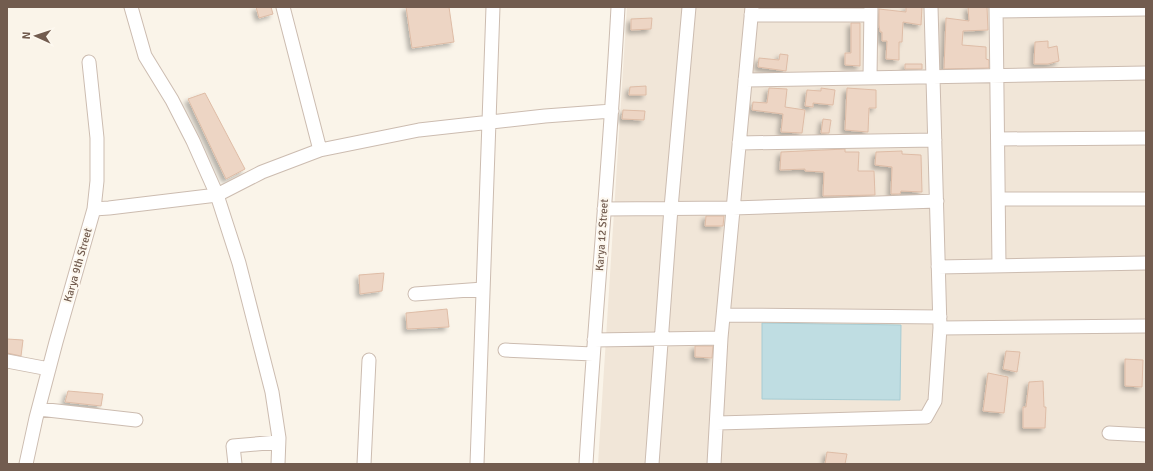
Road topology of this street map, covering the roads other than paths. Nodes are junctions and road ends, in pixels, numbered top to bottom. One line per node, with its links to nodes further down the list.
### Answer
1 (131, 7): 24 (street)
2 (283, 7): 23 (street)
3 (493, 7): 18 (street)
4 (618, 7): 17 (street, Karya 12 Street)
5 (689, 7): 28 (street)
6 (931, 7): 14 (street)
7 (996, 9): 8 (street); 13 (street)
8 (1146, 9)
9 (752, 11): 10 (street); 16 (street)
10 (870, 11): 15 (street)
11 (89, 62): 30 (street, Karya 9th Street)
12 (1146, 73): 13 (street)
13 (997, 75): 14 (street); 20 (street)
14 (933, 76): 15 (street); 21 (street)
15 (870, 78): 16 (street)
16 (745, 80): 22 (street)
17 (612, 110): 18 (street); 31 (street, Karya 12 Street)
18 (489, 123): 23 (street); 35 (street)
19 (1146, 138): 20 (street)
20 (998, 139): 25 (street)
21 (935, 140): 22 (street); 27 (street)
22 (739, 143): 29 (street)
23 (320, 150): 24 (street)
24 (217, 195): 30 (street); 53 (street)
25 (999, 199): 26 (street); 33 (street)
26 (1146, 199)
27 (936, 201): 29 (street); 34 (street)
28 (671, 208): 29 (street); 31 (street); 41 (street)
29 (733, 208): 37 (street)
30 (94, 209): 47 (street, Karya 9th Street)
31 (604, 209): 42 (street, Karya 12 Street)
32 (1146, 263): 33 (street)
33 (999, 266): 34 (street)
34 (938, 267): 38 (street)
35 (483, 289): 36 (street); 58 (street)
36 (415, 294)
37 (724, 315): 38 (street); 40 (street)
38 (940, 322): 39 (street); 50 (street)
39 (1146, 326)
40 (721, 338): 41 (street); 50 (street)
41 (662, 339): 42 (street); 60 (street)
42 (594, 340): 44 (street, Karya 12 Street)
43 (505, 350): 44 (street)
44 (593, 354): 59 (street, Karya 12 Street)
45 (369, 360): 57 (street)
46 (7, 361): 47 (street)
47 (49, 369): 48 (street, Karya 9th Street)
48 (39, 409): 49 (street); 54 (street, Karya 9th Street)
49 (136, 420)
50 (717, 423): 61 (street)
51 (1109, 433): 52 (street)
52 (1146, 435)
53 (278, 442): 55 (street); 56 (street)
54 (26, 464)
55 (235, 464)
56 (278, 464)
57 (364, 464)
58 (477, 464)
59 (586, 464)
60 (652, 464)
61 (714, 464)

